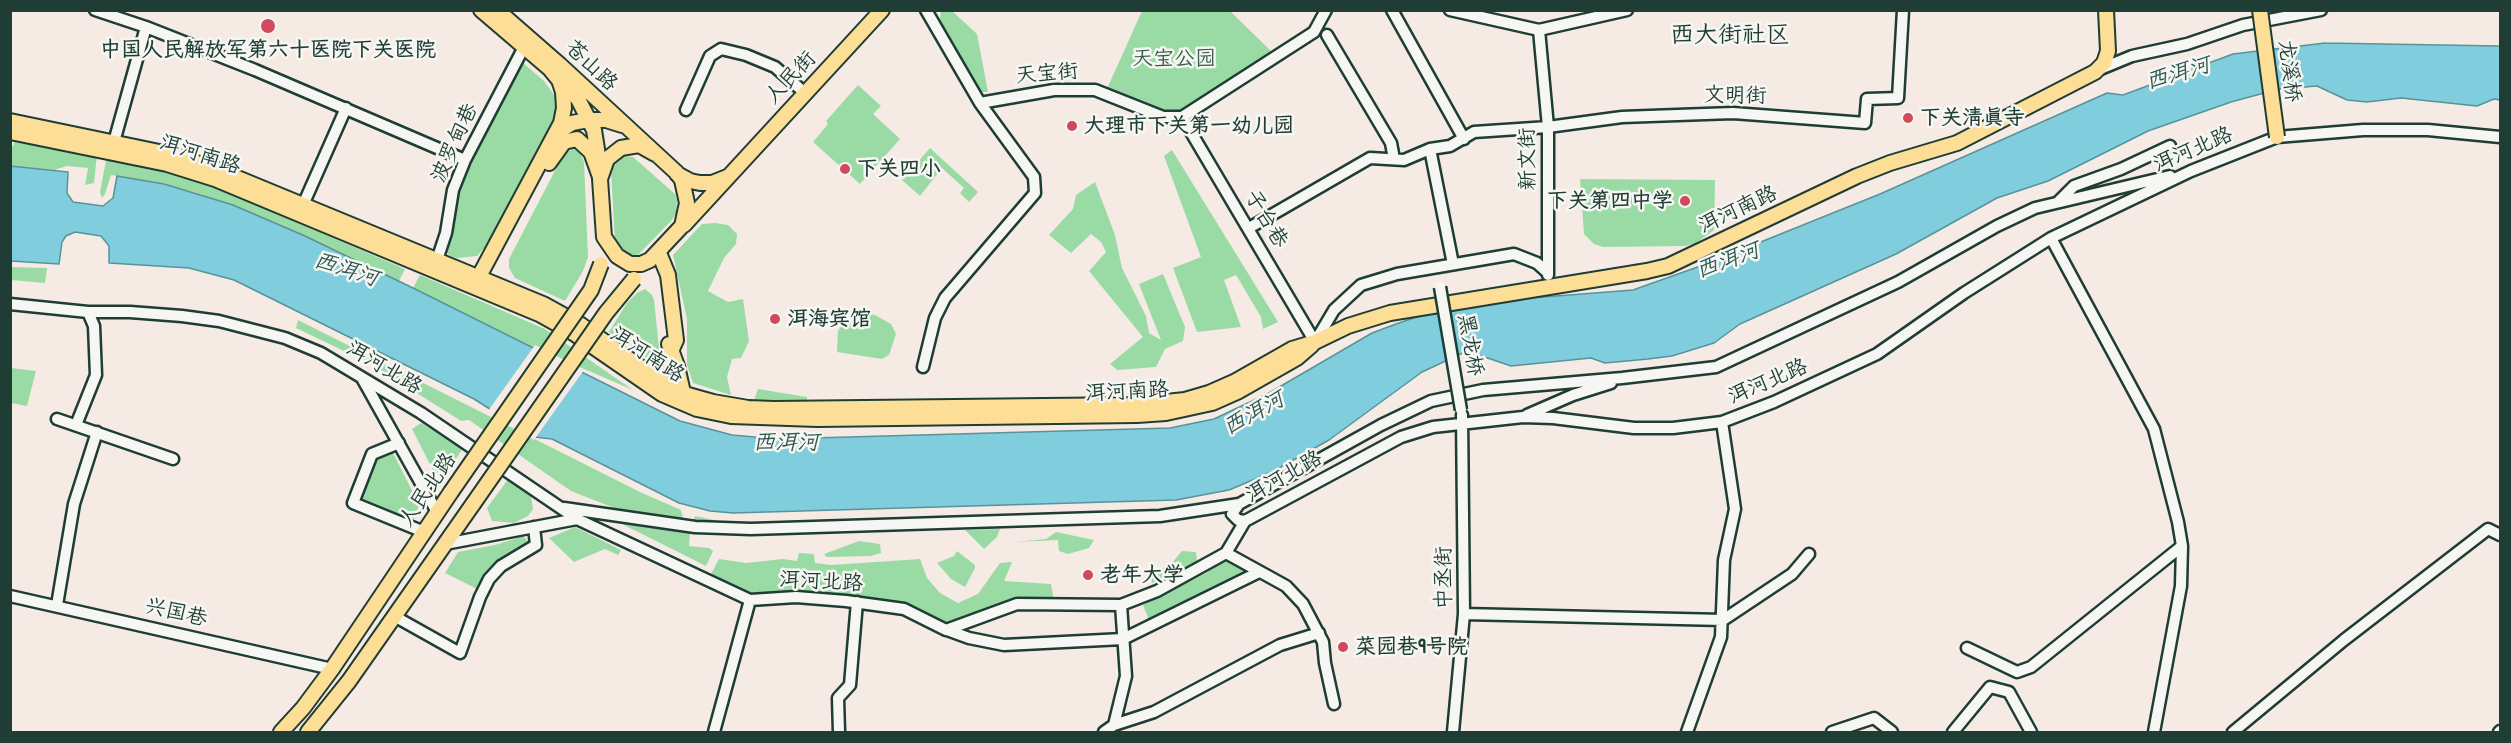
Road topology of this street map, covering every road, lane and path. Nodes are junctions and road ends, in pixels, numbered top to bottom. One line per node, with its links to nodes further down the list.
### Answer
1 (95, 10): 15 (street)
2 (481, 10): 18 (main road, 苍山路)
3 (497, 10): 29 (main road, 苍山路)
4 (882, 10): 21 (main road, 人民街)
5 (926, 10): 22 (street)
6 (1326, 10): 25 (street)
7 (1392, 10): 34 (street)
8 (1450, 10): 16 (street)
9 (1626, 10): 14 (street)
10 (1903, 10): 28 (street, 文明街)
11 (2106, 10): 20 (main road)
12 (2260, 10): 32 (main road, 龙溪桥, bridge)
13 (2321, 10): 20 (street)
14 (1586, 15): 16 (street)
15 (146, 27): 23 (street); 35 (street)
16 (1539, 30): 28 (street, 新文街)
17 (1327, 35): 39 (street)
18 (524, 47): 19 (main road, 苍山路); 40 (street, 波罗甸巷)
19 (550, 69): 26 (main road, 苍山路); 31 (main road)
20 (2095, 72): 55 (main road, 洱河南路)
21 (805, 93): 24 (street); 43 (main road, 人民街)
22 (980, 103): 25 (street, 天宝街); 61 (street)
23 (346, 108): 40 (street); 46 (street)
24 (686, 110)
25 (1182, 117): 48 (street, 子台巷)
26 (590, 120): 29 (main road); 31 (main road); 44 (main road, 苍山路)
27 (10, 122): 35 (main road, 洱河南路)
28 (1548, 128): 34 (street); 55 (street, 新文街)
29 (631, 131): 38 (main road, 苍山路)
30 (10, 132): 56 (main road, 洱河南路)
31 (555, 134): 56 (main road)
32 (2277, 137): 33 (street, 洱河北路); 41 (street, 洱河北路)
33 (2500, 137)
34 (1464, 139): 37 (street)
35 (114, 142): 46 (main road, 洱河南路)
36 (2170, 146): 45 (street)
37 (1430, 149): 39 (street); 53 (street)
38 (655, 154): 42 (main road); 44 (main road)
39 (1394, 159): 48 (street)
40 (465, 160): 52 (street, 波罗甸巷)
41 (2191, 171): 45 (street); 50 (street, 洱河北路)
42 (677, 173): 43 (main road); 47 (main road)
43 (731, 174): 47 (main road, 人民街)
44 (600, 179): 49 (main road); 56 (main road)
45 (2058, 202): 65 (street)
46 (303, 205): 52 (main road, 洱河南路)
47 (682, 226): 51 (main road)
48 (1249, 228): 59 (street, 子台巷)
49 (602, 229): 51 (main road); 77 (main road, 人民北路, bridge)
50 (2051, 238): 69 (street, 洱河北路); 84 (street)
51 (658, 253): 60 (main road); 83 (main road, 人民北路, bridge)
52 (437, 260): 56 (main road, 洱河南路)
53 (1453, 264): 54 (street); 55 (street)
54 (1437, 267): 59 (street); 70 (street, 黑龙桥, bridge)
55 (1549, 280): 59 (main road, 洱河南路)
56 (480, 284): 62 (main road, 洱河南路); 63 (main road, 洱河南路)
57 (10, 304): 58 (street, 洱河北路)
58 (88, 312): 64 (street, 洱河北路); 71 (street)
59 (1316, 342): 66 (main road, 洱河南路)
60 (672, 349): 63 (main road); 66 (main road)
61 (923, 367)
62 (624, 368): 63 (main road); 66 (main road, 洱河南路)
63 (641, 369): 66 (main road, 洱河南路)
64 (360, 375): 73 (street); 76 (street, 洱河北路)
65 (1622, 378): 67 (street); 75 (street)
66 (685, 399)
67 (1523, 417): 69 (street, 洱河北路); 70 (street, 洱河北路)
68 (57, 419): 71 (street)
69 (1722, 422): 95 (street)
70 (1463, 423): 79 (street, 洱河北路); 93 (street, 中丞街)
71 (76, 425): 72 (street)
72 (97, 432): 74 (street); 91 (street)
73 (399, 443): 77 (street); 81 (street)
74 (172, 459)
75 (1239, 504): 76 (street); 79 (street)
76 (559, 508): 78 (street, 洱河北路)
77 (438, 512): 81 (main road, 人民北路)
78 (577, 519): 80 (street); 89 (street, 洱河北路)
79 (1245, 521): 85 (street, 洱河北路)
80 (534, 527): 83 (street); 94 (street)
81 (424, 532): 100 (main road, 人民北路)
82 (2500, 535): 115 (street)
83 (445, 544): 94 (main road, 人民北路)
84 (2182, 546): 99 (street); 114 (street)
85 (1226, 553): 87 (street); 92 (street)
86 (1809, 554): 95 (street)
87 (1259, 572): 97 (street); 98 (street)
88 (10, 596): 91 (street, 兴国巷)
89 (750, 600): 90 (street, 洱河北路); 105 (street)
90 (856, 602): 96 (street, 洱河北路); 106 (street)
91 (57, 605): 100 (street, 兴国巷)
92 (1121, 605): 96 (street); 98 (street)
93 (1464, 614): 95 (street); 108 (street, 中丞街)
94 (394, 616): 104 (main road, 人民北路)
95 (1723, 620): 109 (street)
96 (946, 630): 98 (street, 洱河北路)
97 (1319, 633): 101 (street); 102 (street)
98 (1124, 639): 102 (street)
99 (1967, 648)
100 (332, 669): 103 (main road, 人民北路)
101 (1334, 704)
102 (1114, 725): 107 (street)
103 (281, 732)
104 (308, 732)
105 (714, 732)
106 (838, 732)
107 (1104, 732)
108 (1454, 732)
109 (1687, 732)
110 (1833, 732): 111 (street)
111 (1892, 732)
112 (1953, 732): 113 (street)
113 (2031, 732)
114 (2154, 732)
115 (2233, 732)

